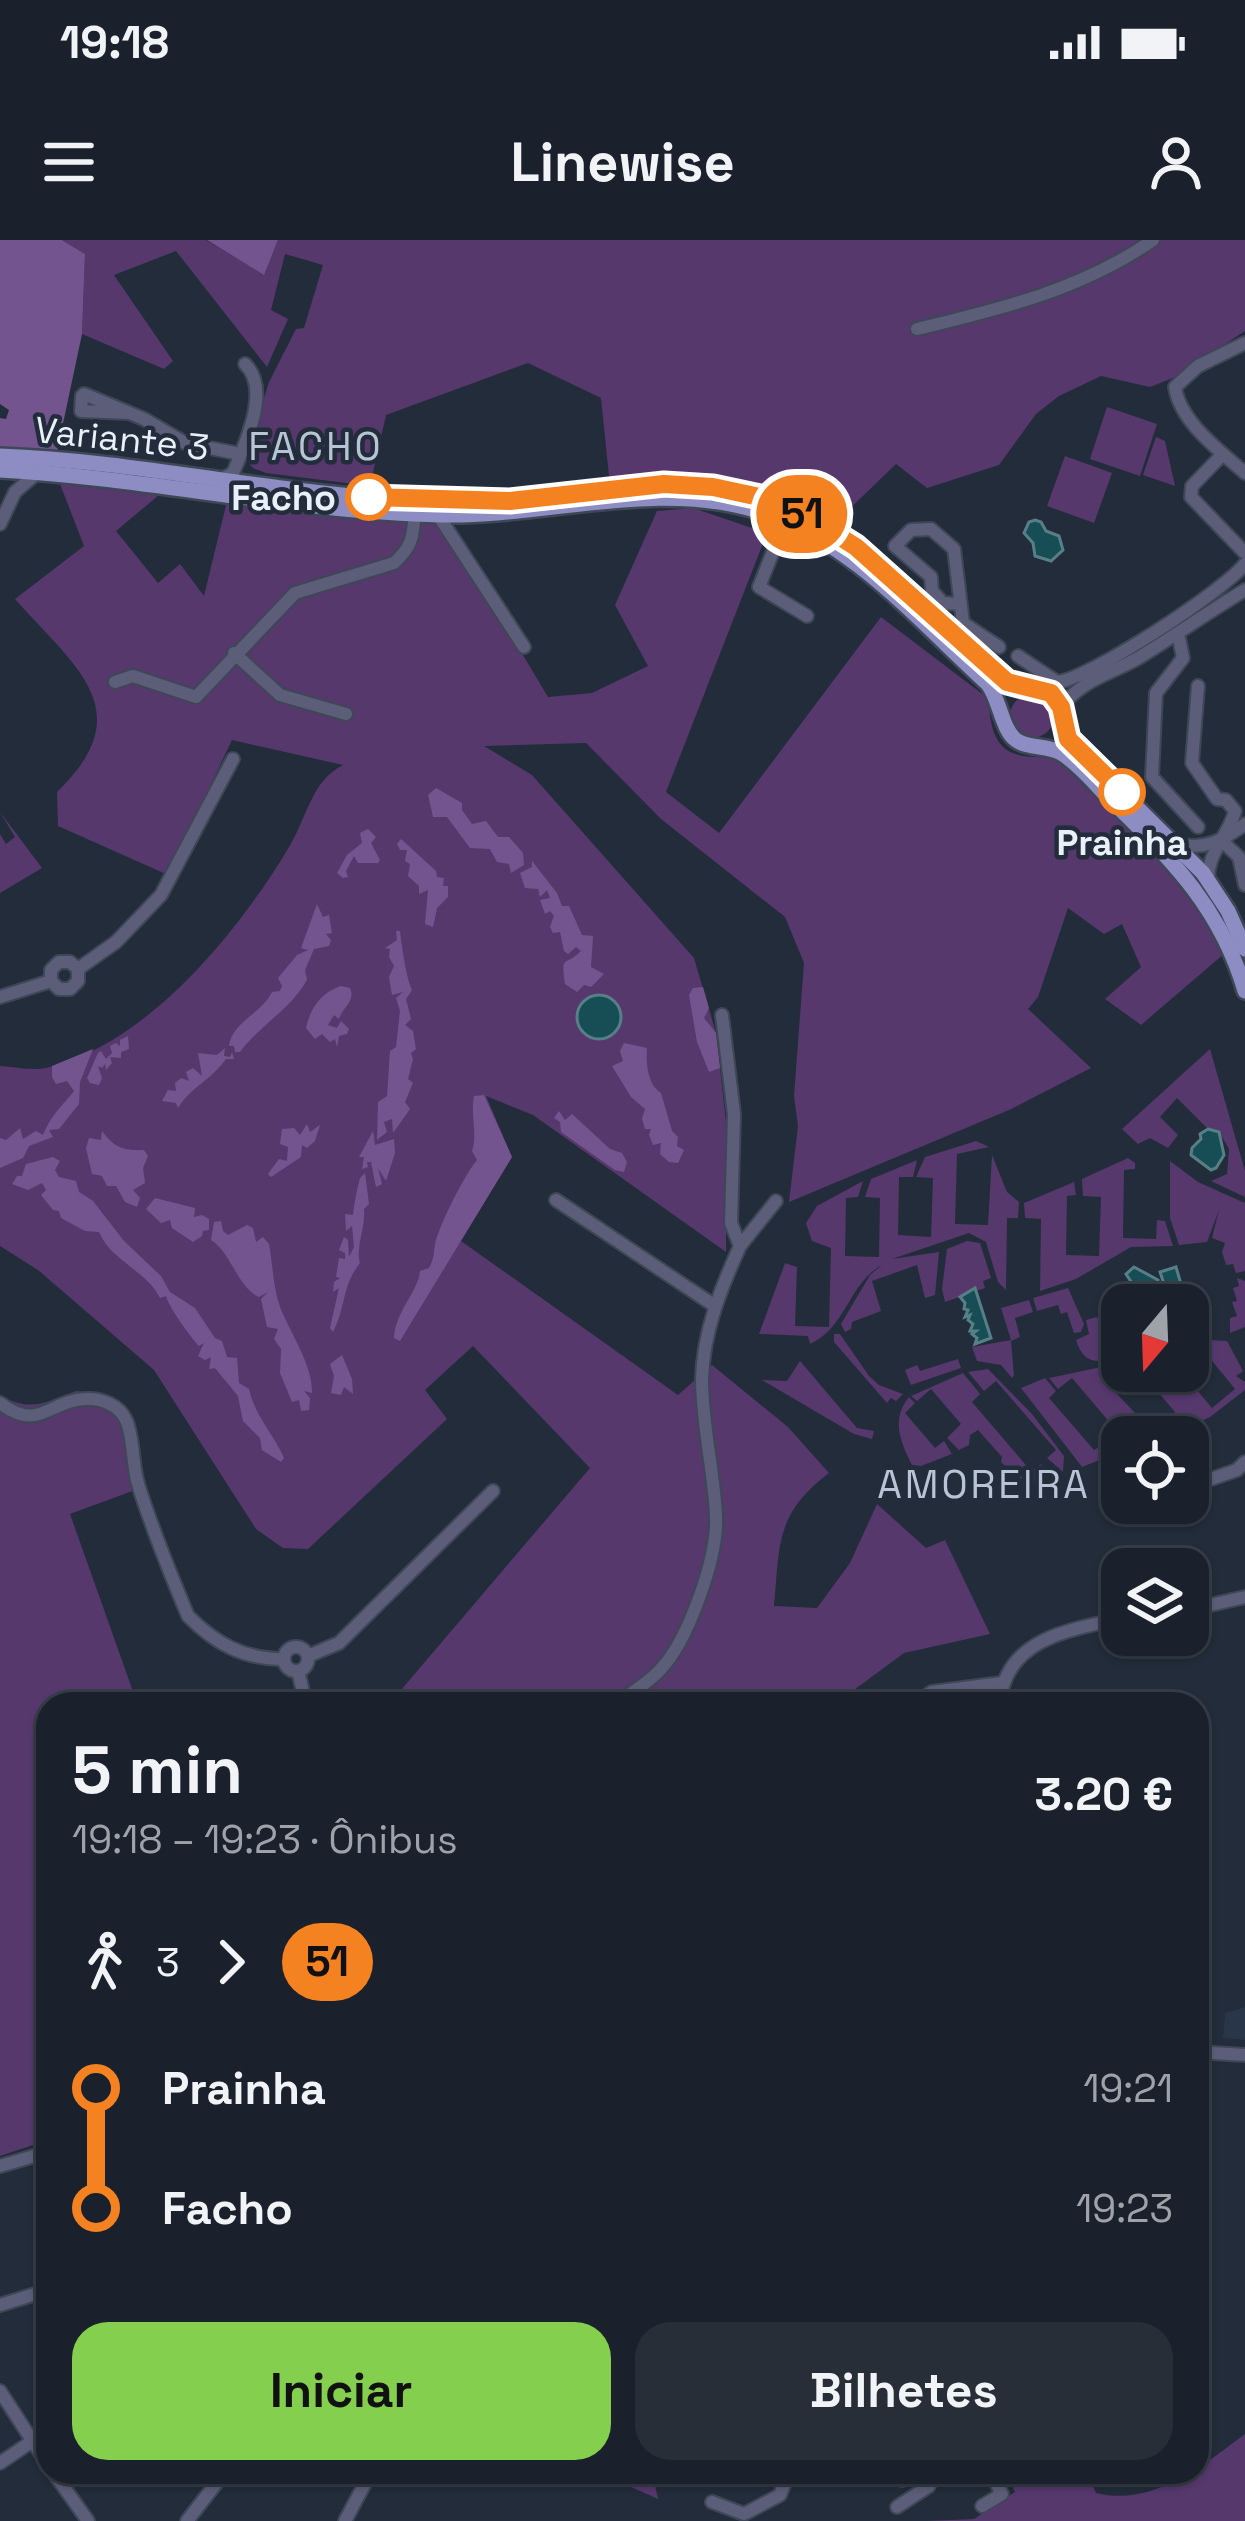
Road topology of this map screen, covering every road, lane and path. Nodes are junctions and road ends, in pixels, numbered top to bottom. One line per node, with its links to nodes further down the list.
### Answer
1 (1153, 240): 2 (street)
2 (917, 329)
3 (1245, 343): 7 (street)
4 (245, 364): 6 (street)
5 (129, 413): 6 (street)
6 (240, 454): 12 (street); 13 (street)
7 (1223, 454): 10 (street); 20 (street)
8 (0, 456): 12 (main road, Variante 3)
9 (41, 472): 11 (main road, Variante 3); 14 (main road, Variante 3); 17 (street)
10 (1245, 472)
11 (0, 474): 17 (street)
12 (221, 479): 13 (main road, Variante 3)
13 (269, 485): 34 (main road, Variante 3)
14 (415, 513): 16 (main road, Variante 3); 29 (street)
15 (763, 513): 16 (main road, Variante 3); 18 (main road, Variante 3); 19 (street)
16 (438, 514): 27 (street)
17 (3, 519)
18 (799, 527): 19 (street); 38 (main road, Variante 3)
19 (774, 543): 24 (street)
20 (1245, 553)
21 (1245, 564): 30 (street)
22 (1245, 590): 25 (street)
23 (959, 604): 23 (street); 28 (street)
24 (807, 616)
25 (1178, 633): 26 (street); 31 (street)
26 (1163, 643): 31 (street); 35 (street)
27 (524, 646)
28 (998, 647)
29 (234, 653): 32 (street); 39 (street)
30 (1018, 656)
31 (1183, 658): 43 (street)
32 (115, 682)
33 (1198, 686): 44 (street)
34 (1033, 687): 36 (main road); 38 (main road)
35 (1074, 691): 36 (street); 37 (street)
36 (1051, 693): 37 (main road)
37 (1062, 712): 40 (main road); 45 (main road)
38 (1004, 713): 40 (main road)
39 (346, 714)
40 (1034, 746): 52 (main road)
41 (233, 759): 50 (street)
42 (1245, 824): 44 (street)
43 (1198, 827)
44 (1222, 842): 45 (street); 46 (street); 47 (street)
45 (1176, 843): 47 (main road)
46 (1242, 853): 48 (street)
47 (1210, 884): 49 (main road)
48 (1245, 885)
49 (1245, 949)
50 (78, 970): 51 (street); 51 (street)
51 (51, 981): 53 (street)
52 (1245, 991)
53 (0, 997)
54 (722, 1015): 57 (street)
55 (556, 1200): 58 (street)
56 (776, 1201): 57 (street)
57 (740, 1246): 58 (street)
58 (715, 1306): 71 (street)
59 (0, 1403): 67 (street)
60 (1245, 1462): 61 (street)
61 (1209, 1480)
62 (493, 1491): 66 (street)
63 (1245, 1597): 64 (street)
64 (1209, 1605)
65 (1101, 1626): 69 (street)
66 (308, 1656): 67 (street); 68 (street)
67 (284, 1659): 68 (street)
68 (298, 1671): 70 (street)
69 (1002, 1683): 72 (street); 73 (street)
70 (304, 1692)
71 (632, 1692)
72 (932, 1692)
73 (1001, 1692)
74 (1209, 2053): 75 (street)
75 (1245, 2055)
76 (36, 2156): 77 (street)
77 (0, 2166)
78 (36, 2294): 79 (street)
79 (0, 2306)
80 (0, 2391): 81 (street)
81 (31, 2442): 82 (street); 83 (street)
82 (36, 2449)
83 (0, 2463)
84 (61, 2484): 93 (street)
85 (215, 2484): 94 (street)
86 (365, 2484): 95 (street)
87 (784, 2484): 90 (street)
88 (928, 2484): 92 (street)
89 (997, 2484): 91 (street)
90 (712, 2502)
91 (982, 2506)
92 (897, 2507)
93 (88, 2521)
94 (188, 2521)
95 (345, 2521)

